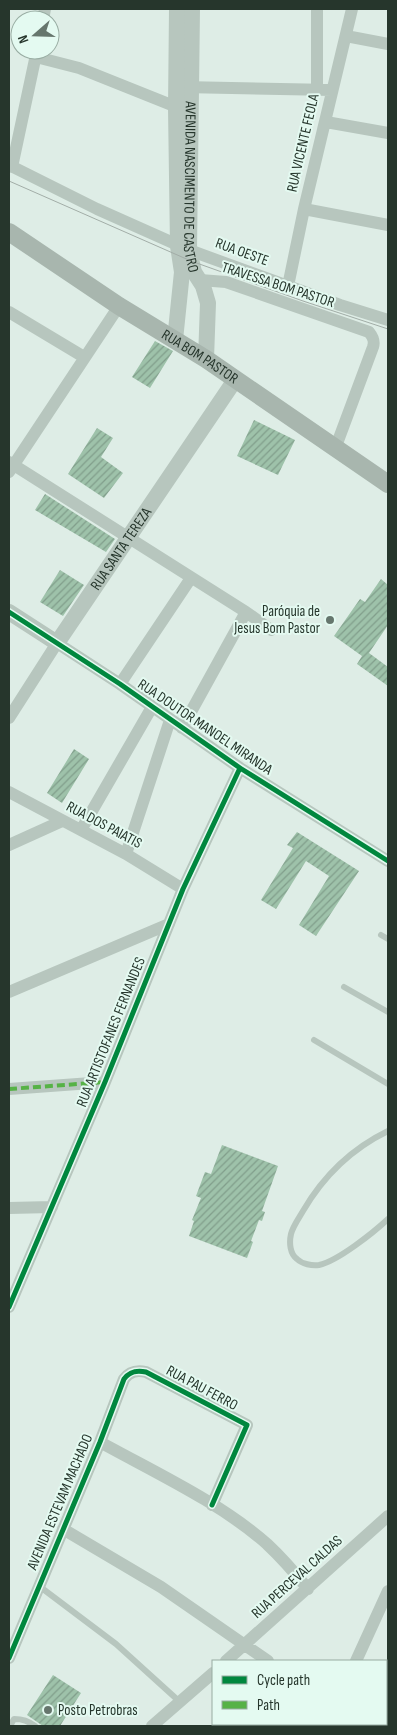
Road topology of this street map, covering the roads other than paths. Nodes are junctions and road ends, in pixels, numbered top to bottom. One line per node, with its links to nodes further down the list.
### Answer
1 (177, 9): 9 (street, AVENIDA NASCIMENTO DE CASTRO)
2 (192, 9): 9 (street, AVENIDA NASCIMENTO DE CASTRO)
3 (317, 9): 10 (street)
4 (352, 9): 5 (street, RUA VICENTE FEOLA)
5 (346, 36): 6 (street); 11 (street, RUA VICENTE FEOLA)
6 (388, 44)
7 (35, 60): 15 (street)
8 (57, 60): 12 (street)
9 (184, 87): 10 (street); 12 (street, AVENIDA NASCIMENTO DE CASTRO)
10 (317, 89): 11 (street)
11 (332, 90): 13 (street, RUA VICENTE FEOLA)
12 (184, 110): 19 (street, AVENIDA NASCIMENTO DE CASTRO)
13 (326, 122): 14 (street); 16 (street, RUA VICENTE FEOLA)
14 (388, 133)
15 (10, 166): 19 (street, RUA OESTE)
16 (304, 209): 17 (street); 21 (street, RUA VICENTE FEOLA)
17 (388, 225)
18 (9, 232): 22 (main road, RUA BOM PASTOR)
19 (184, 248): 20 (street, AVENIDA NASCIMENTO DE CASTRO); 21 (street, RUA OESTE); 25 (street, AVENIDA NASCIMENTO DE CASTRO)
20 (200, 280): 27 (street, AVENIDA NASCIMENTO DE CASTRO); 29 (street, TRAVESSA BOM PASTOR)
21 (288, 286): 24 (street, RUA OESTE)
22 (120, 306): 25 (main road, RUA BOM PASTOR); 26 (street)
23 (9, 312): 26 (street)
24 (388, 320)
25 (175, 340): 27 (main road, RUA BOM PASTOR)
26 (84, 357): 30 (street)
27 (206, 359): 28 (main road, RUA BOM PASTOR)
28 (235, 380): 29 (main road, RUA BOM PASTOR); 32 (street, RUA SANTA TEREZA)
29 (335, 449): 31 (main road, RUA BOM PASTOR)
30 (10, 467): 32 (street)
31 (388, 484)
32 (127, 538): 33 (street); 37 (street, RUA SANTA TEREZA)
33 (191, 578): 35 (street); 38 (street)
34 (9, 612): 37 (street, RUA DOUTOR MANOEL MIRANDA)
35 (246, 612): 36 (street); 42 (street)
36 (271, 630)
37 (57, 643): 38 (street, RUA DOUTOR MANOEL MIRANDA); 40 (street, RUA SANTA TEREZA)
38 (120, 684): 39 (street, RUA DOUTOR MANOEL MIRANDA)
39 (152, 707): 41 (street, RUA DOUTOR MANOEL MIRANDA); 46 (street)
40 (9, 718)
41 (170, 720): 42 (street, RUA DOUTOR MANOEL MIRANDA); 48 (street)
42 (182, 728): 43 (street, RUA DOUTOR MANOEL MIRANDA)
43 (240, 768): 49 (street, RUA DOUTOR MANOEL MIRANDA); 50 (street, RUA ARTISTOFANES FERNANDES)
44 (9, 792): 45 (street, RUA DOS PAIATIS)
45 (62, 821): 46 (street, RUA DOS PAIATIS); 47 (street)
46 (81, 830): 48 (street, RUA DOS PAIATIS)
47 (9, 846)
48 (126, 854): 50 (street, RUA DOS PAIATIS)
49 (388, 861)
50 (183, 889): 51 (street, RUA ARTISTOFANES FERNANDES)
51 (169, 924): 55 (street); 58 (street, RUA ARTISTOFANES FERNANDES)
52 (381, 935): 53 (lane)
53 (388, 939)
54 (344, 987): 56 (lane)
55 (9, 992)
56 (388, 1012)
57 (314, 1040): 59 (lane)
58 (104, 1082): 60 (street); 62 (street, RUA ARTISTOFANES FERNANDES)
59 (388, 1084)
60 (9, 1089)
61 (388, 1132): 64 (lane)
62 (52, 1207): 63 (street); 65 (street, RUA ARTISTOFANES FERNANDES)
63 (9, 1208)
64 (388, 1219)
65 (9, 1307)
66 (146, 1372): 67 (street, AVENIDA ESTEVAM MACHADO); 68 (street, RUA PAU FERRO)
67 (100, 1442): 68 (street); 70 (street, AVENIDA ESTEVAM MACHADO)
68 (212, 1504): 72 (street)
69 (388, 1516): 72 (street, RUA PERCEVAL CALDAS)
70 (63, 1529): 71 (street, AVENIDA ESTEVAM MACHADO); 74 (street)
71 (39, 1586): 75 (street, AVENIDA ESTEVAM MACHADO); 80 (lane)
72 (308, 1589): 74 (street, RUA PERCEVAL CALDAS)
73 (388, 1591): 78 (street)
74 (245, 1645): 76 (street, RUA PERCEVAL CALDAS); 77 (street)
75 (9, 1658)
76 (227, 1660)
77 (267, 1660)
78 (356, 1660)
79 (212, 1674): 80 (street)
80 (180, 1702): 83 (street)
81 (10, 1726): 82 (lane)
82 (35, 1726)
83 (152, 1726)

